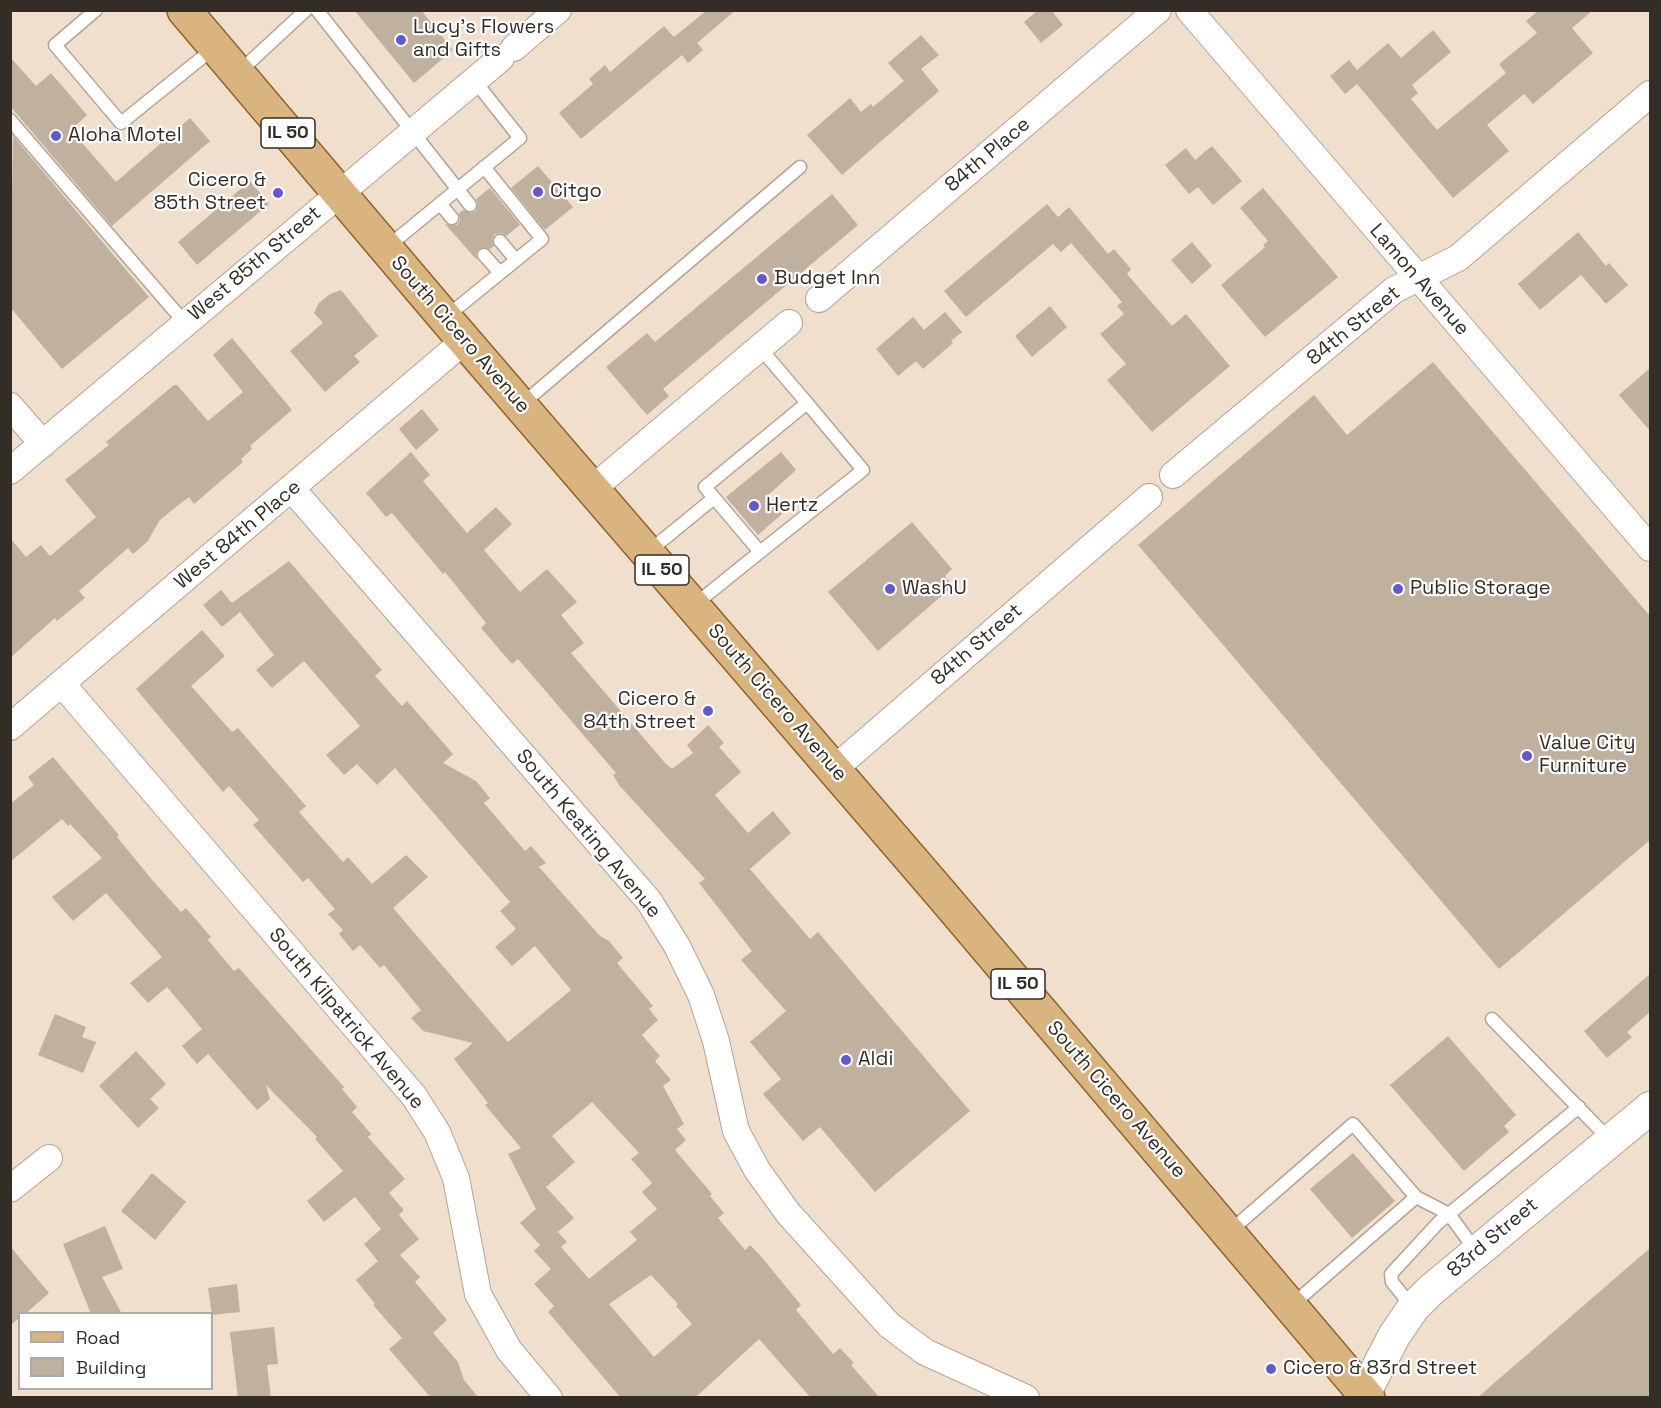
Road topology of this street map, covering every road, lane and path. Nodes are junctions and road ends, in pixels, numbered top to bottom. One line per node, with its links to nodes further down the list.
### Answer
1 (96, 10): 8 (lane)
2 (184, 10): 8 (main road, South Cicero Avenue / IL 50)
3 (306, 10): 9 (lane)
4 (316, 10): 13 (lane)
5 (558, 10): 10 (street, West 85th Street)
6 (1158, 10): 27 (street, 84th Place)
7 (1189, 10): 26 (street, Lamon Avenue)
8 (215, 47): 9 (main road, South Cicero Avenue / IL 50)
9 (237, 73): 17 (main road, South Cicero Avenue / IL 50)
10 (474, 80): 13 (street, West 85th Street); 15 (lane)
11 (1650, 94): 26 (street, 84th Street)
12 (10, 120): 28 (lane)
13 (410, 133): 16 (lane); 17 (street, West 85th Street)
14 (800, 167): 34 (lane)
15 (484, 168): 16 (lane); 24 (lane)
16 (457, 190): 18 (lane); 19 (lane)
17 (338, 193): 22 (main road, South Cicero Avenue / IL 50); 28 (street, West 85th Street)
18 (440, 204): 20 (lane); 22 (lane)
19 (470, 205)
20 (452, 218)
21 (500, 241): 24 (lane)
22 (386, 248): 30 (main road, South Cicero Avenue / IL 50)
23 (484, 255): 25 (lane)
24 (516, 260): 25 (lane)
25 (500, 273): 30 (lane)
26 (1418, 279): 37 (street, 84th Street); 42 (street, Lamon Avenue)
27 (819, 299)
28 (185, 323): 35 (street, West 85th Street)
29 (789, 323): 31 (street)
30 (455, 329): 34 (main road, South Cicero Avenue / IL 50); 38 (street, West 84th Place)
31 (760, 348): 32 (lane); 39 (street)
32 (807, 403): 41 (lane); 43 (lane)
33 (10, 405): 35 (street)
34 (520, 405): 39 (main road, South Cicero Avenue / IL 50)
35 (43, 444): 36 (street, West 85th Street)
36 (10, 471)
37 (1173, 475)
38 (292, 489): 46 (street, West 84th Place); 63 (street, South Keating Avenue)
39 (592, 489): 44 (main road, South Cicero Avenue / IL 50)
40 (1149, 497): 48 (street, 84th Street)
41 (714, 498): 43 (lane); 44 (lane)
42 (1650, 548)
43 (760, 552): 45 (lane)
44 (647, 553): 45 (main road, South Cicero Avenue / IL 50)
45 (693, 606): 48 (main road, South Cicero Avenue / IL 50)
46 (62, 684): 47 (street, West 84th Place); 62 (street, South Kilpatrick Avenue)
47 (10, 727)
48 (834, 769): 57 (main road, South Cicero Avenue / IL 50)
49 (1492, 1019): 50 (lane)
50 (1579, 1107): 52 (lane); 56 (lane)
51 (1650, 1108): 52 (street, 83rd Street)
52 (1611, 1141): 58 (street, 83rd Street)
53 (49, 1158): 54 (street)
54 (10, 1189)
55 (1416, 1197): 56 (lane); 57 (lane); 59 (lane)
56 (1449, 1214): 58 (lane); 60 (lane)
57 (1229, 1232): 59 (main road, South Cicero Avenue / IL 50)
58 (1476, 1251): 60 (street, 83rd Street)
59 (1291, 1306): 61 (main road, South Cicero Avenue / IL 50)
60 (1413, 1308): 61 (street, 83rd Street)
61 (1365, 1396)
62 (549, 1398)
63 (1026, 1398)

